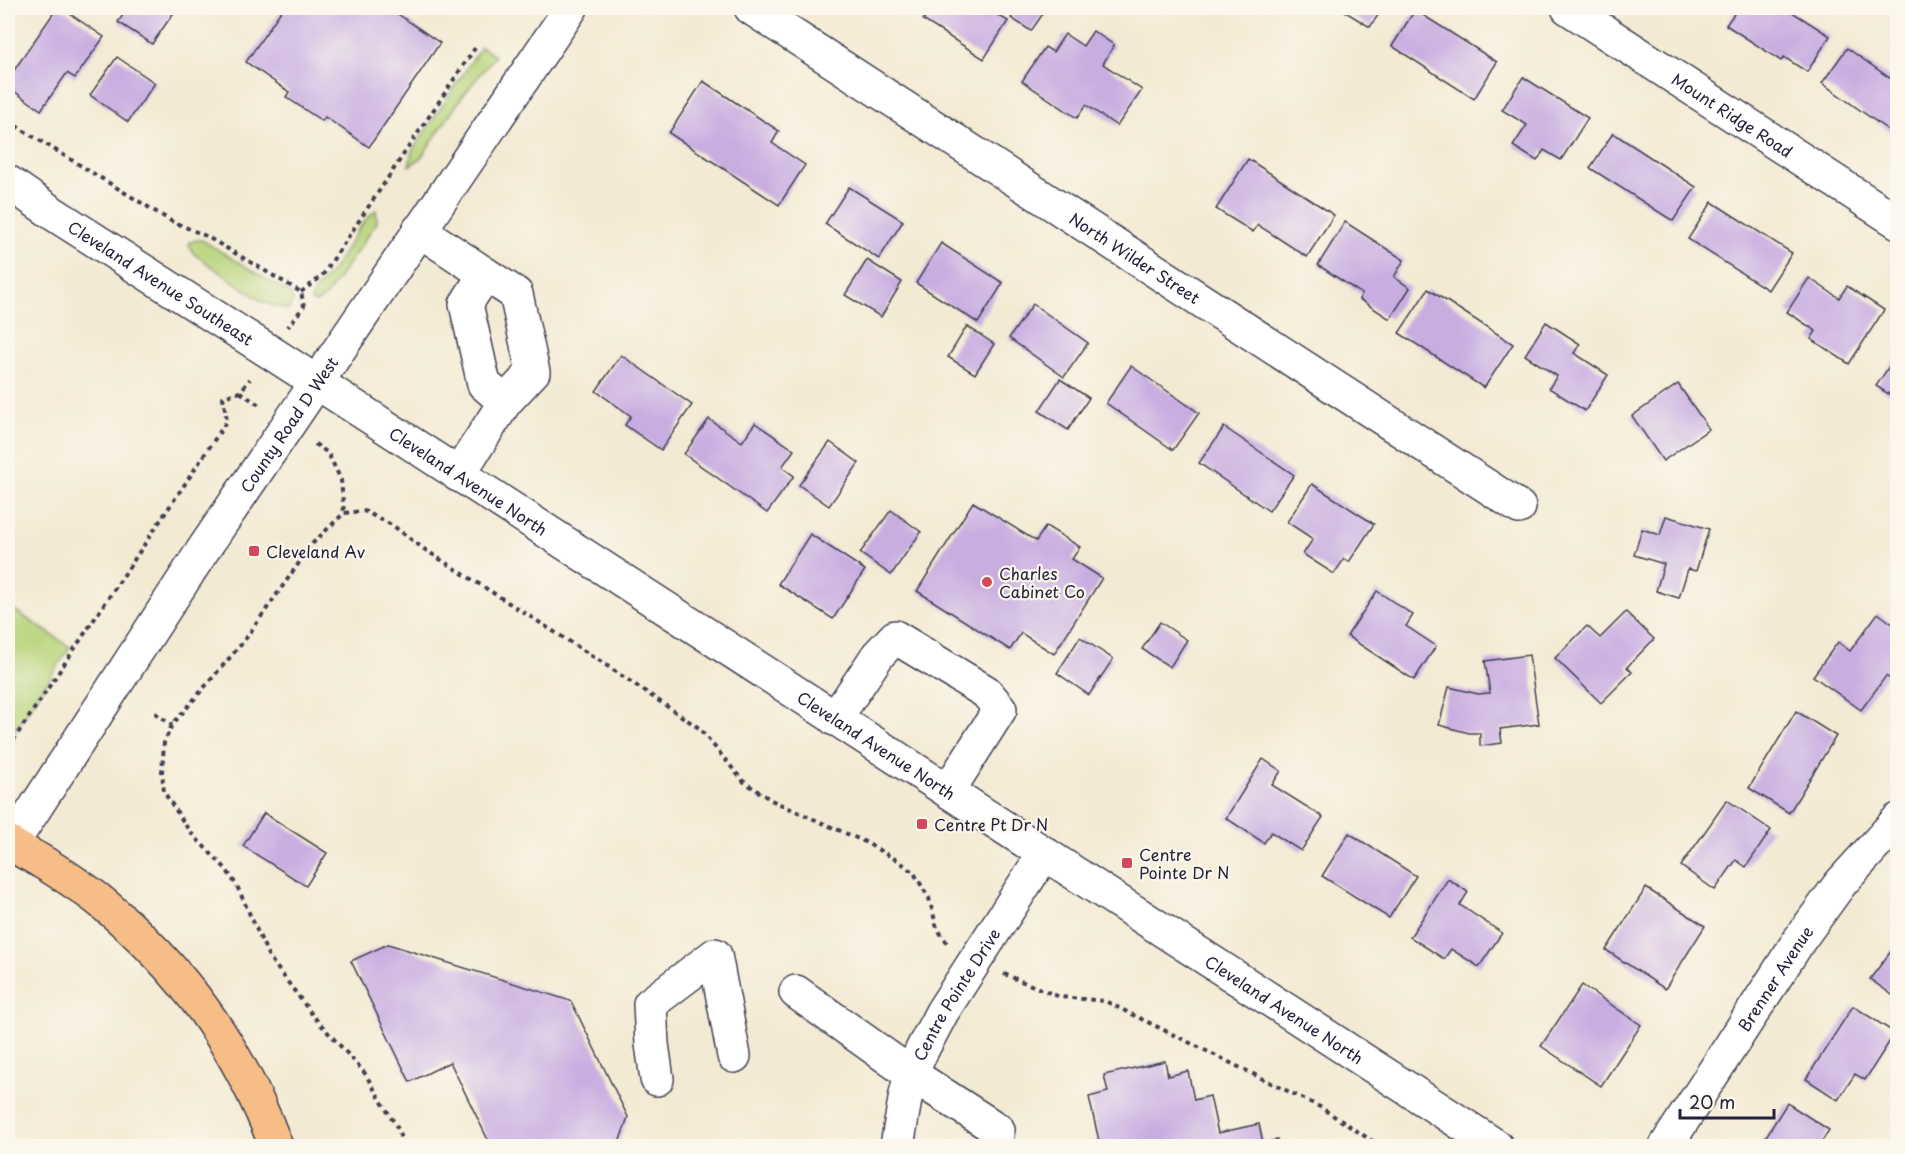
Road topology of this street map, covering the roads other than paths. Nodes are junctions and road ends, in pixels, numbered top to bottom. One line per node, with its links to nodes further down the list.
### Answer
1 (571, 8): 6 (street, County Road D West)
2 (751, 8): 11 (street, North Wilder Street)
3 (1568, 8): 5 (street, Mount Ridge Road)
4 (8, 182): 8 (street, Cleveland Avenue Southeast)
5 (1898, 222)
6 (419, 230): 7 (street); 8 (street, County Road D West)
7 (485, 274): 9 (street); 9 (street)
8 (316, 382): 10 (street, Cleveland Avenue North); 15 (street, County Road D West)
9 (505, 402): 10 (street)
10 (458, 475): 12 (street, Cleveland Avenue North)
11 (1519, 507)
12 (836, 719): 13 (street, Cleveland Avenue North); 13 (street)
13 (948, 791): 16 (street, Cleveland Avenue North)
14 (1898, 820): 25 (street, Brenner Avenue)
15 (9, 843): 21 (highway)
16 (1044, 854): 19 (street, Centre Pointe Drive); 24 (street, Cleveland Avenue North)
17 (796, 992): 19 (street)
18 (734, 1056): 20 (street)
19 (911, 1074): 22 (street, Centre Pointe Drive); 23 (street)
20 (657, 1079)
21 (276, 1146)
22 (897, 1146)
23 (994, 1146)
24 (1496, 1146)
25 (1666, 1146)

